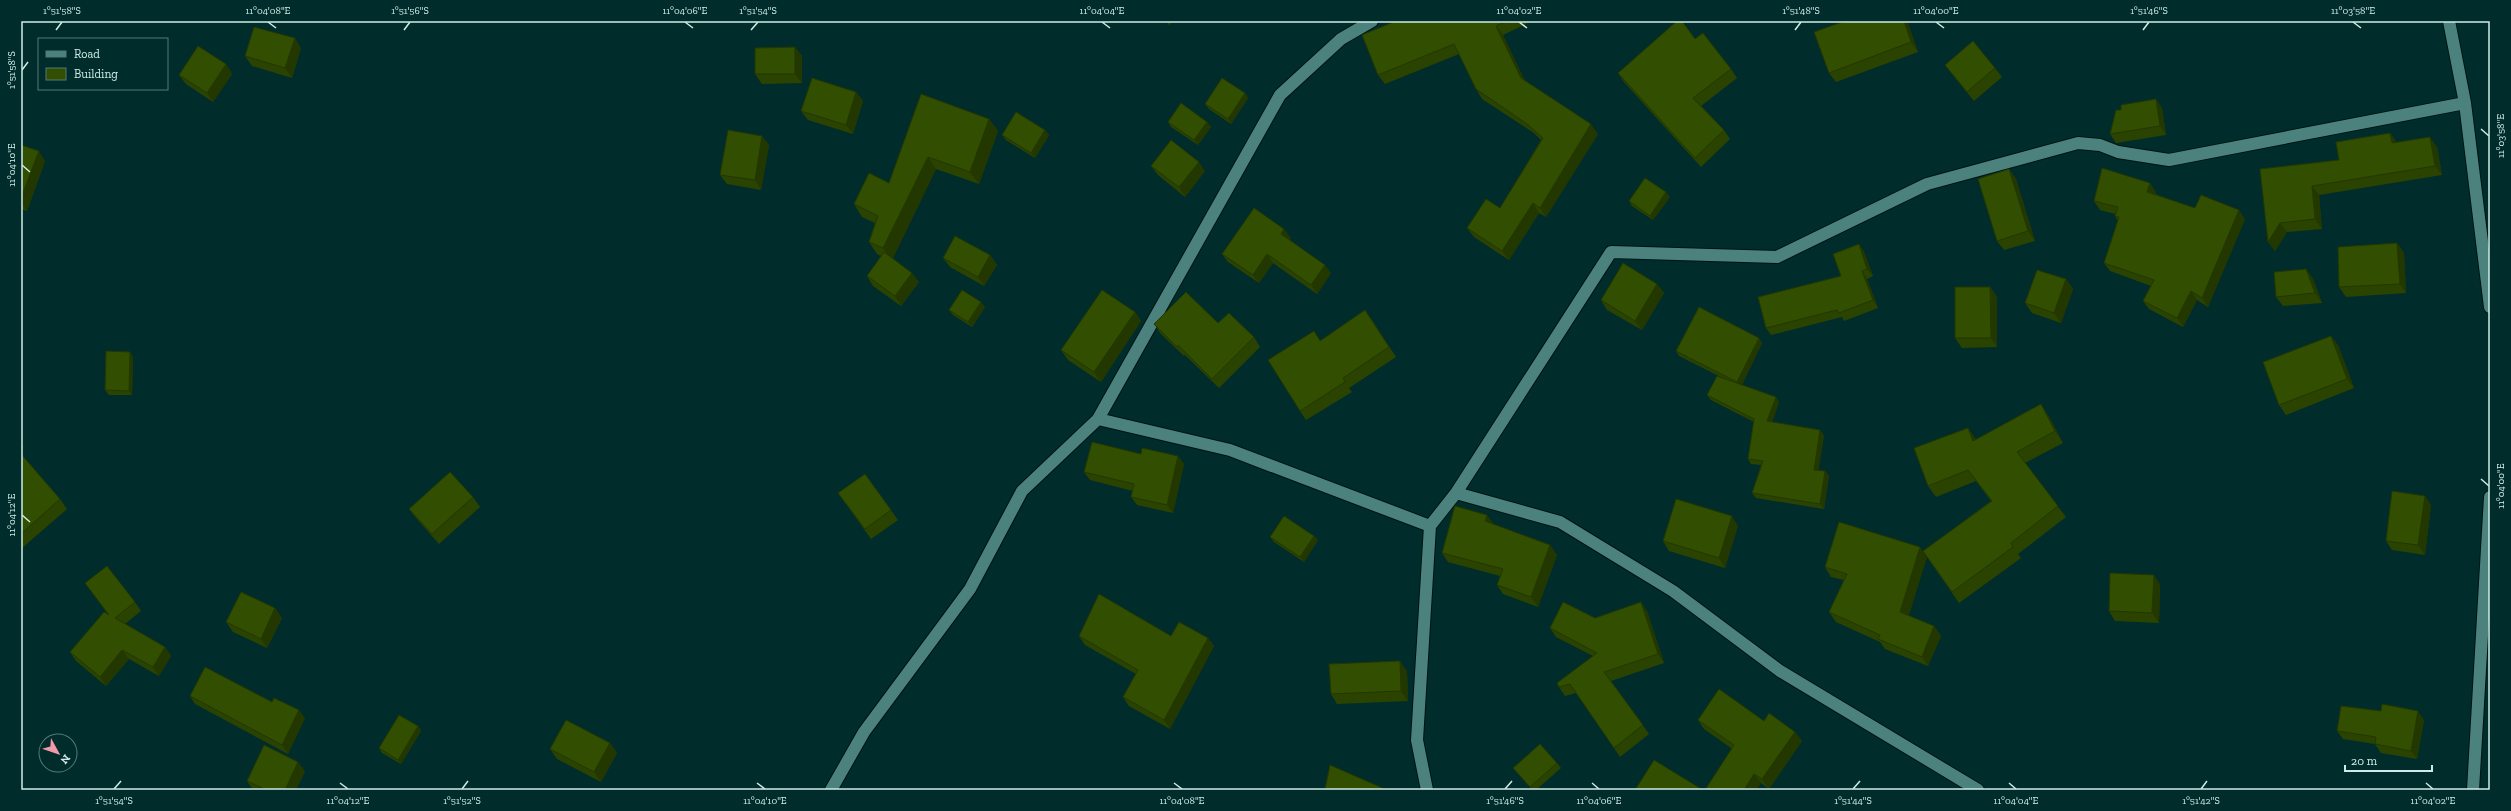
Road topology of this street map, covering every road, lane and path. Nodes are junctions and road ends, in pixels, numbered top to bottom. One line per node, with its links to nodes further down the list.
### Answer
1 (1372, 21): 5 (street)
2 (2449, 21): 3 (street)
3 (2465, 103): 4 (street); 6 (street)
4 (2490, 307)
5 (1098, 419): 8 (street); 9 (street)
6 (1456, 493): 8 (street); 11 (street)
7 (2490, 497): 12 (street)
8 (1430, 526): 10 (street)
9 (831, 790)
10 (1427, 790)
11 (1978, 790)
12 (2473, 790)

